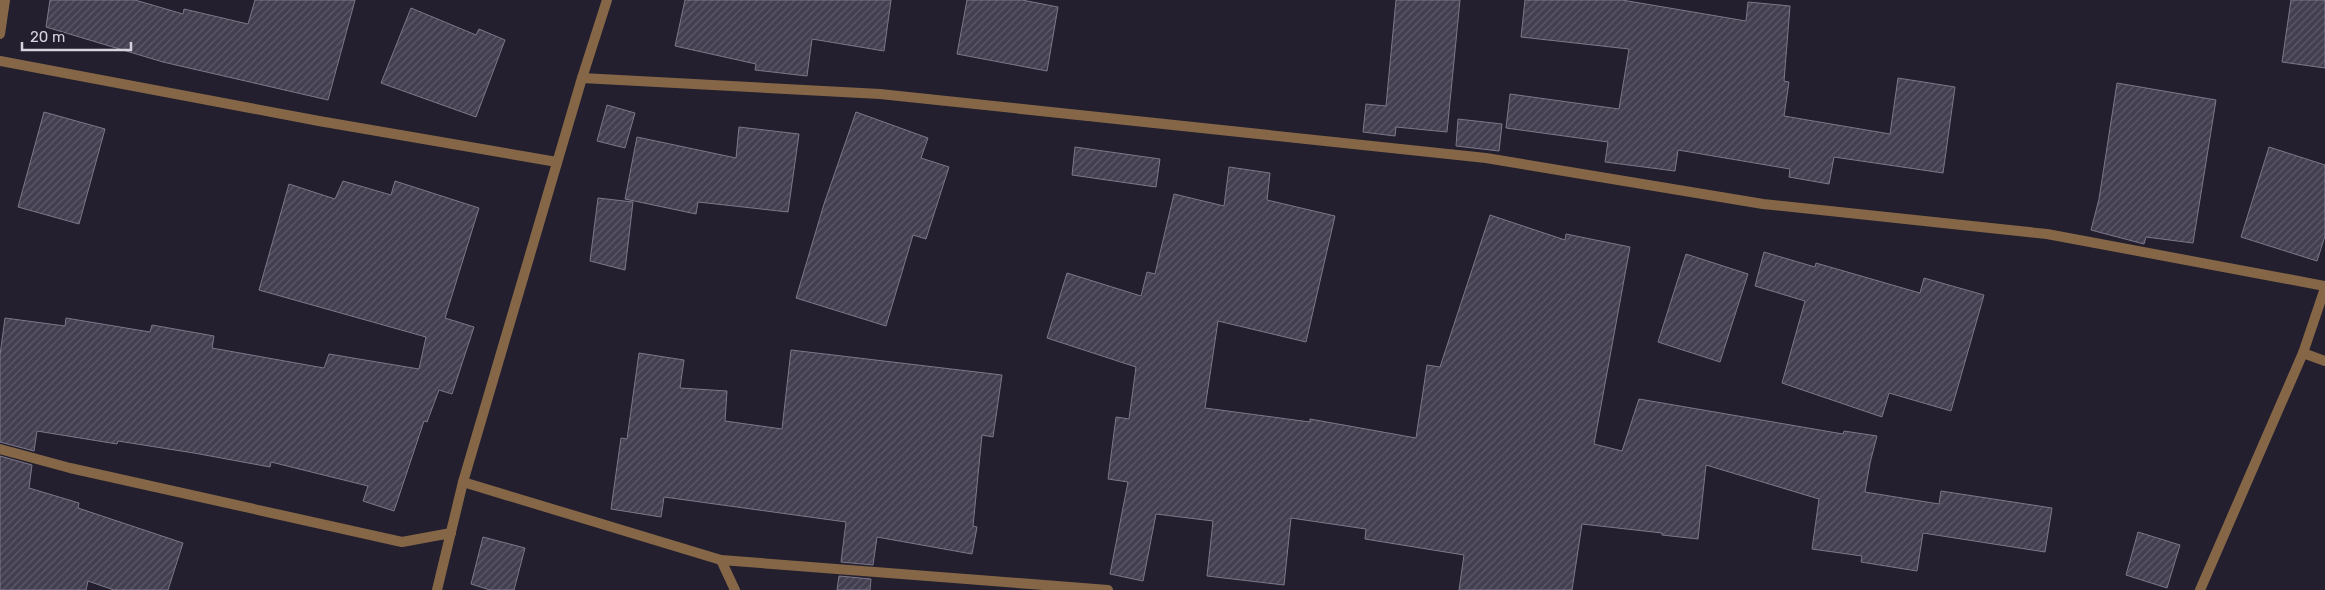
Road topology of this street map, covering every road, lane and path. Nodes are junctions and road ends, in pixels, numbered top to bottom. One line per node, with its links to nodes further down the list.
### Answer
1 (5, 0): 3 (street)
2 (607, 0): 5 (street)
3 (0, 34)
4 (0, 61): 6 (street)
5 (582, 78): 6 (street); 7 (street)
6 (557, 162): 11 (street)
7 (2325, 287): 8 (street)
8 (2303, 353): 9 (street); 17 (street)
9 (2325, 361)
10 (0, 449): 12 (street)
11 (463, 482): 12 (street); 13 (street)
12 (451, 533): 14 (street)
13 (721, 560): 15 (street); 16 (street)
14 (437, 590)
15 (735, 590)
16 (1108, 590)
17 (2200, 590)

